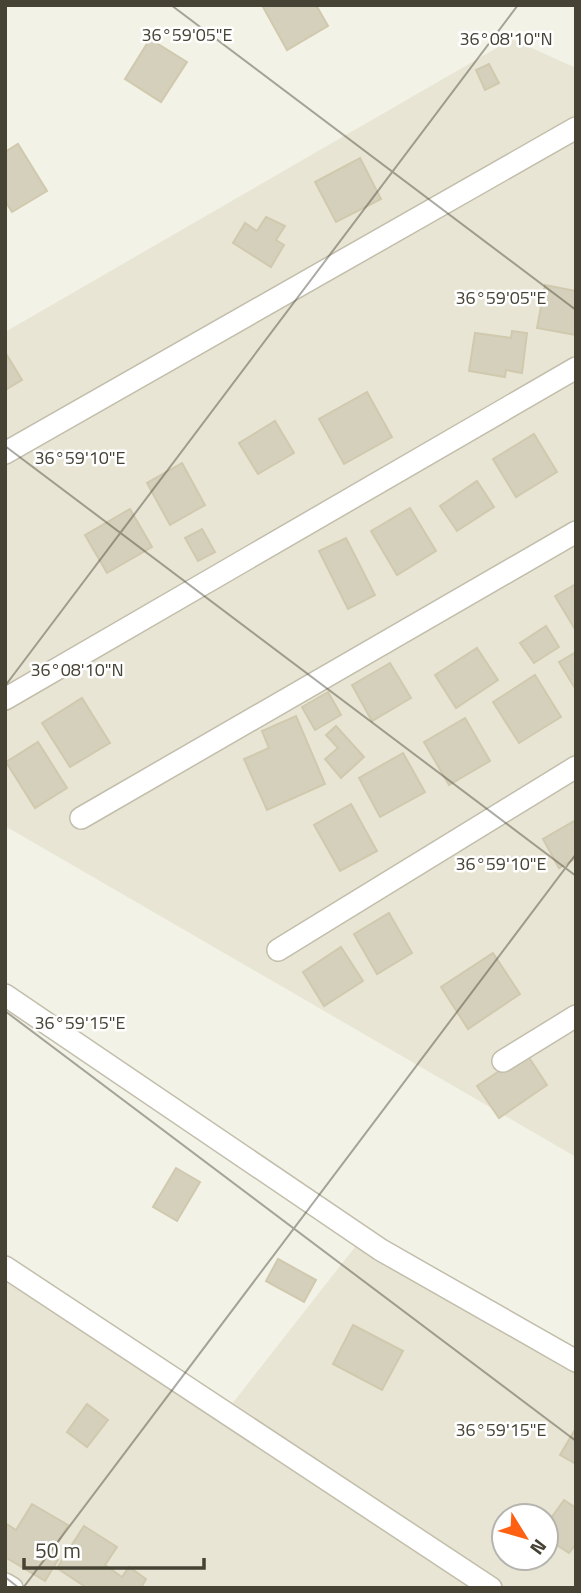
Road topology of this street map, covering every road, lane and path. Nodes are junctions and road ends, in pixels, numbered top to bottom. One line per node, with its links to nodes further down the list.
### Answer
1 (576, 128): 3 (street)
2 (576, 368): 5 (street)
3 (5, 453)
4 (576, 532): 7 (street)
5 (5, 699)
6 (576, 767): 8 (street)
7 (81, 818)
8 (278, 950)
9 (5, 995): 13 (street)
10 (576, 1016): 11 (street)
11 (503, 1061)
12 (5, 1267): 16 (street)
13 (576, 1361)
14 (5, 1584): 15 (street)
15 (12, 1588)
16 (491, 1588)

